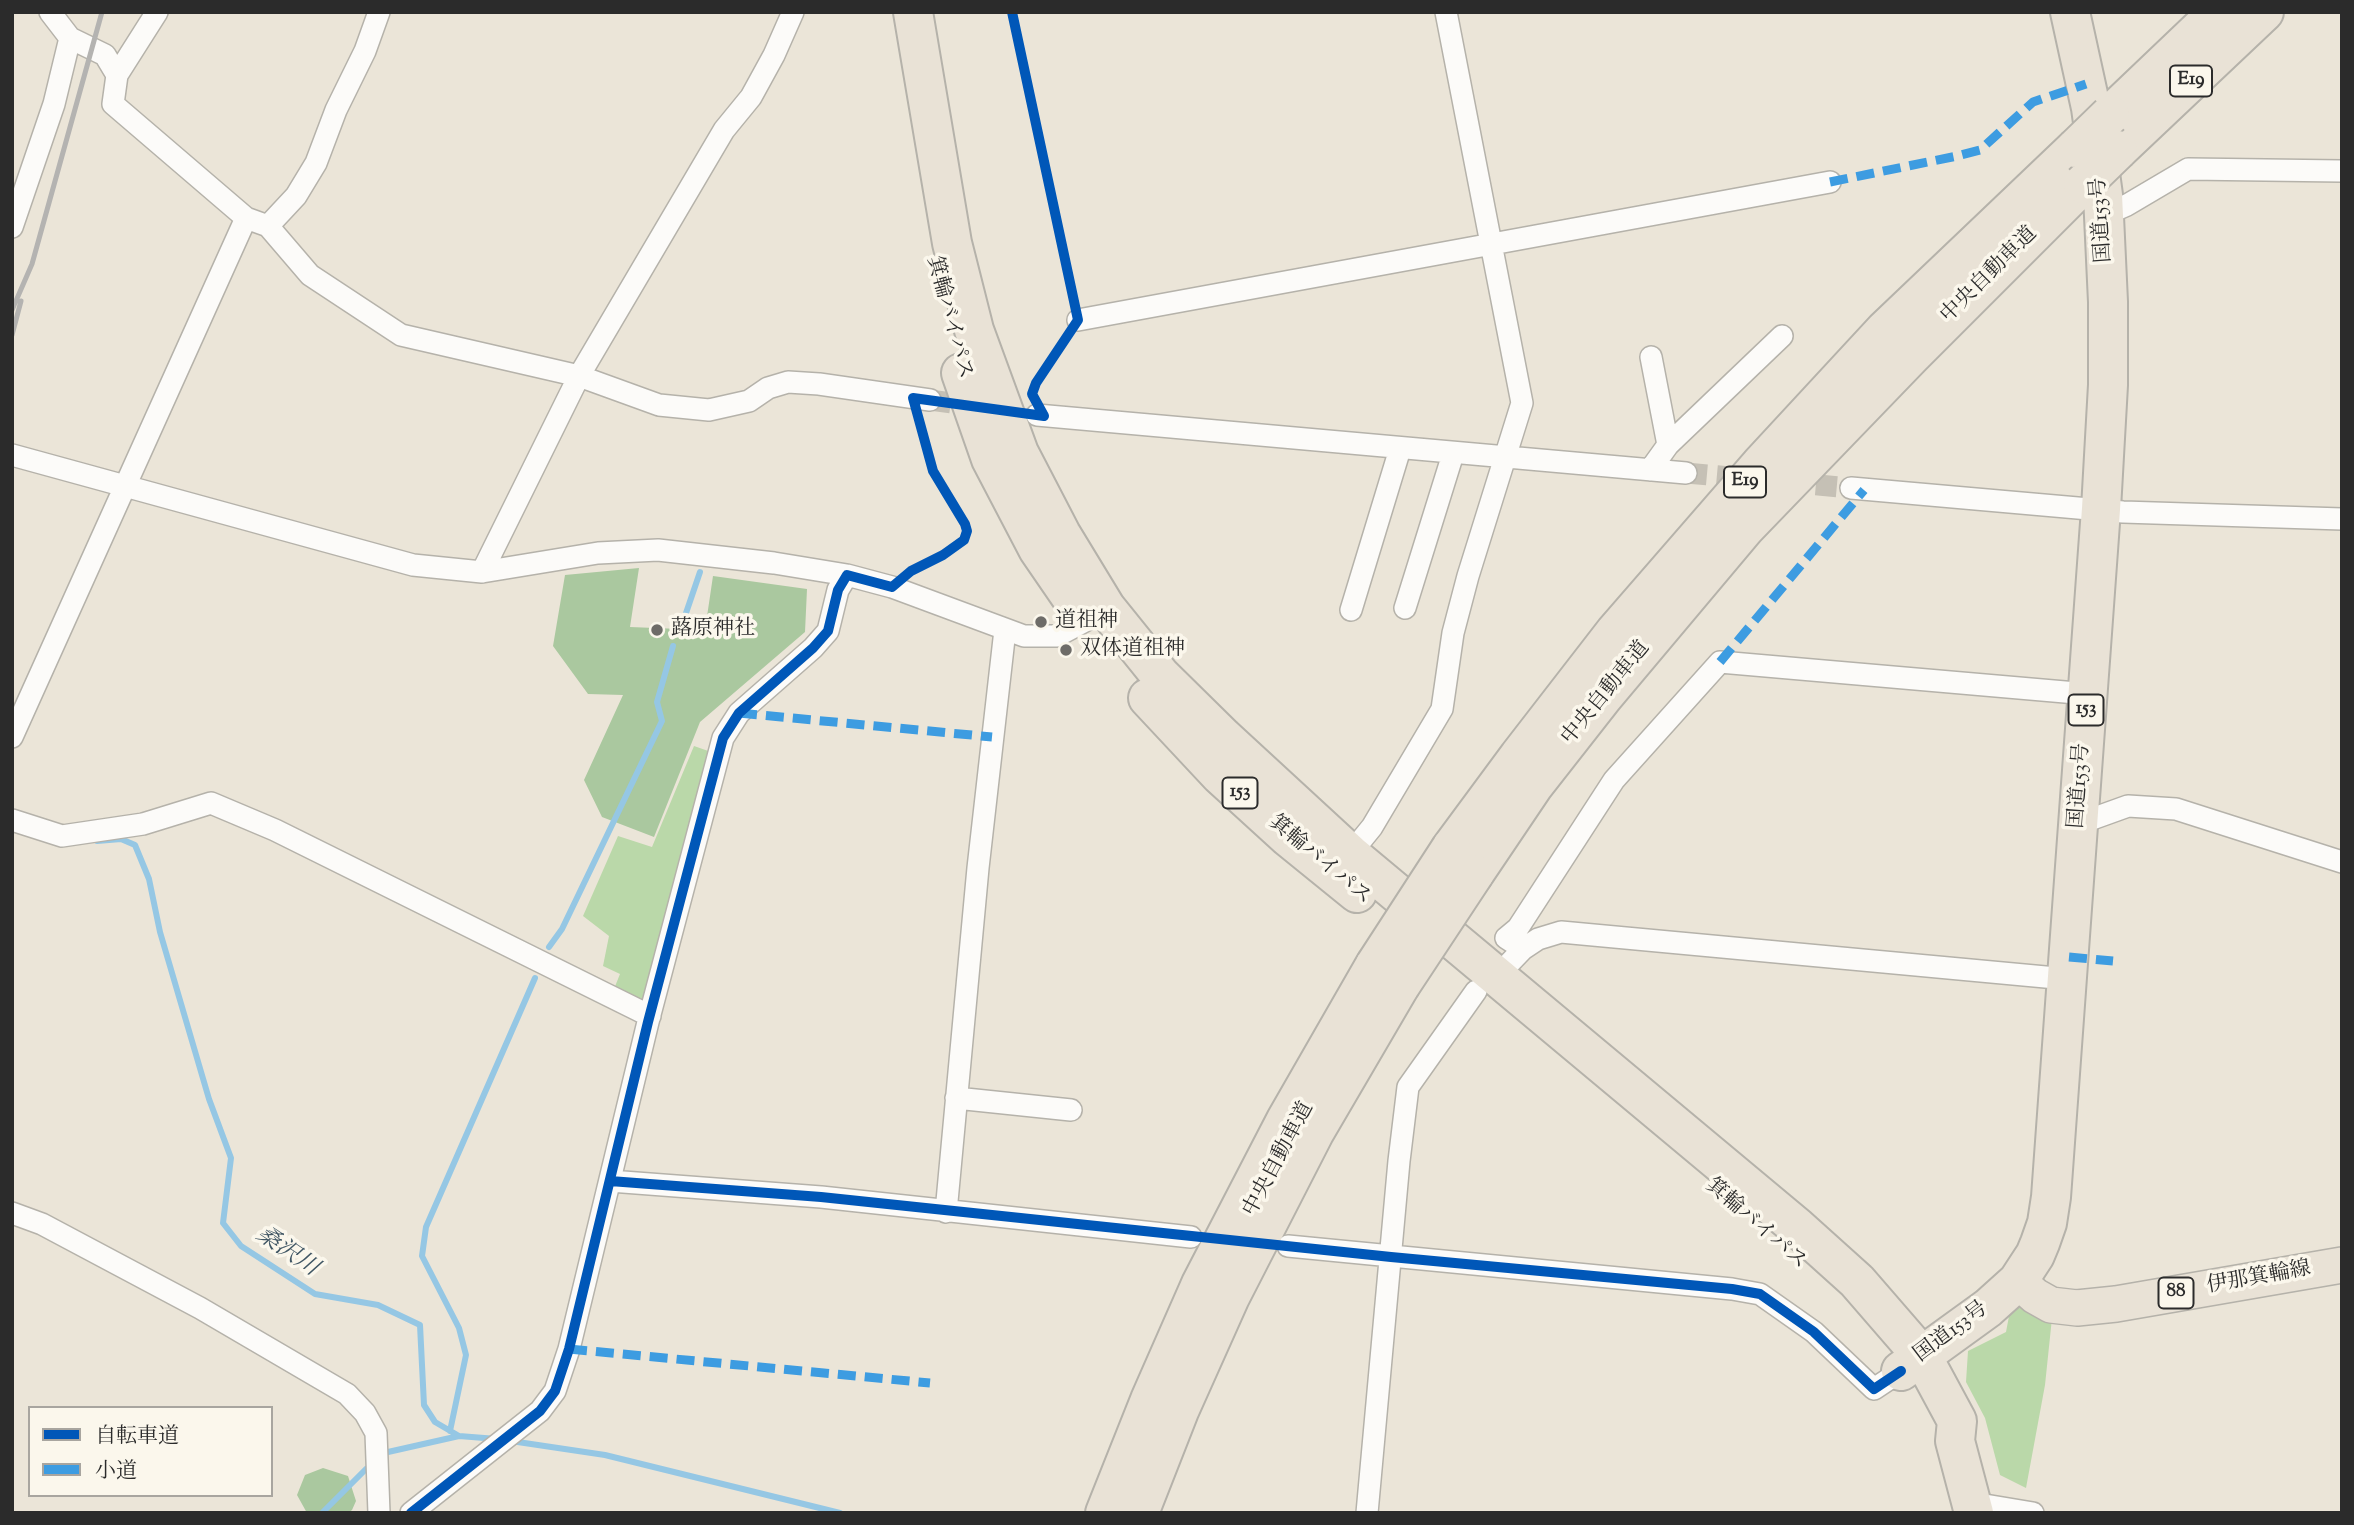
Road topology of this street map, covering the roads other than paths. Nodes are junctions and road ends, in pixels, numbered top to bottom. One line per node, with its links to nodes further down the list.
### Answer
1 (50, 12): 11 (street)
2 (157, 12): 12 (street)
3 (379, 12): 18 (street)
4 (793, 12): 24 (street)
5 (886, 12): 42 (highway, 箕輪バイパス / 153)
6 (913, 12): 48 (highway, 箕輪バイパス / 153)
7 (1446, 12): 20 (street)
8 (2070, 12): 16 (highway, 国道153号 / 153)
9 (2218, 12): 13 (highway, 中央自動車道 / E19)
10 (2264, 12): 13 (highway, 中央自動車道 / E19)
11 (70, 38): 12 (street); 19 (street)
12 (117, 75): 17 (street)
13 (2114, 132): 51 (highway, 中央自動車道 / E19, bridge)
14 (2342, 171): 16 (street)
15 (1830, 182): 20 (street)
16 (2104, 215): 36 (highway, 国道153号 / 153)
17 (246, 218): 18 (street); 34 (street)
18 (268, 226): 24 (street)
19 (12, 227)
20 (1489, 243): 21 (street); 31 (street)
21 (1078, 320)
22 (1782, 336): 27 (street)
23 (1651, 358): 27 (street)
24 (579, 376): 25 (street); 38 (street)
25 (930, 400)
26 (1037, 415): 28 (street)
27 (1668, 445): 32 (street)
28 (1400, 449): 29 (street); 41 (street)
29 (1453, 454): 31 (street); 40 (street)
30 (12, 455): 34 (street)
31 (1505, 458): 32 (street); 48 (street)
32 (1650, 470): 33 (street)
33 (1686, 473)
34 (124, 487): 38 (street); 45 (street)
35 (1850, 488): 36 (street)
36 (2101, 509): 37 (street); 44 (highway, 国道153号 / 153)
37 (2342, 519)
38 (482, 572): 39 (street)
39 (847, 575): 43 (street); 53 (street)
40 (1405, 608)
41 (1351, 610)
42 (1087, 620): 43 (street); 50 (highway, 箕輪バイパス / 153)
43 (1005, 630): 54 (street)
44 (2088, 694): 47 (highway, 国道153号 / 153); 50 (street)
45 (12, 737)
46 (12, 820): 53 (street)
47 (2078, 824): 49 (street); 52 (highway, 国道153号 / 153)
48 (1350, 854): 50 (highway, 箕輪バイパス / 153)
49 (2342, 862)
50 (1499, 972): 52 (street); 61 (street); 64 (highway, 箕輪バイパス / 153)
51 (1388, 975): 68 (highway, 中央自動車道 / E19); 69 (highway, 中央自動車道 / E19)
52 (2067, 979): 63 (highway, 国道153号 / 153)
53 (650, 1016): 56 (street)
54 (957, 1098): 55 (street); 57 (street)
55 (1071, 1110)
56 (610, 1181): 57 (street); 67 (street)
57 (946, 1212): 59 (street)
58 (12, 1213): 66 (street)
59 (1191, 1237)
60 (1288, 1246): 61 (street)
61 (1391, 1258): 64 (street); 70 (street)
62 (2342, 1265): 63 (main road, 伊那箕輪線 / 88)
63 (2018, 1281): 64 (highway, 国道153号 / 153)
64 (1911, 1364): 65 (highway, 153)
65 (1974, 1508): 71 (street)
66 (379, 1513)
67 (411, 1513)
68 (1105, 1513)
69 (1139, 1513)
70 (1367, 1513)
71 (2033, 1513)

